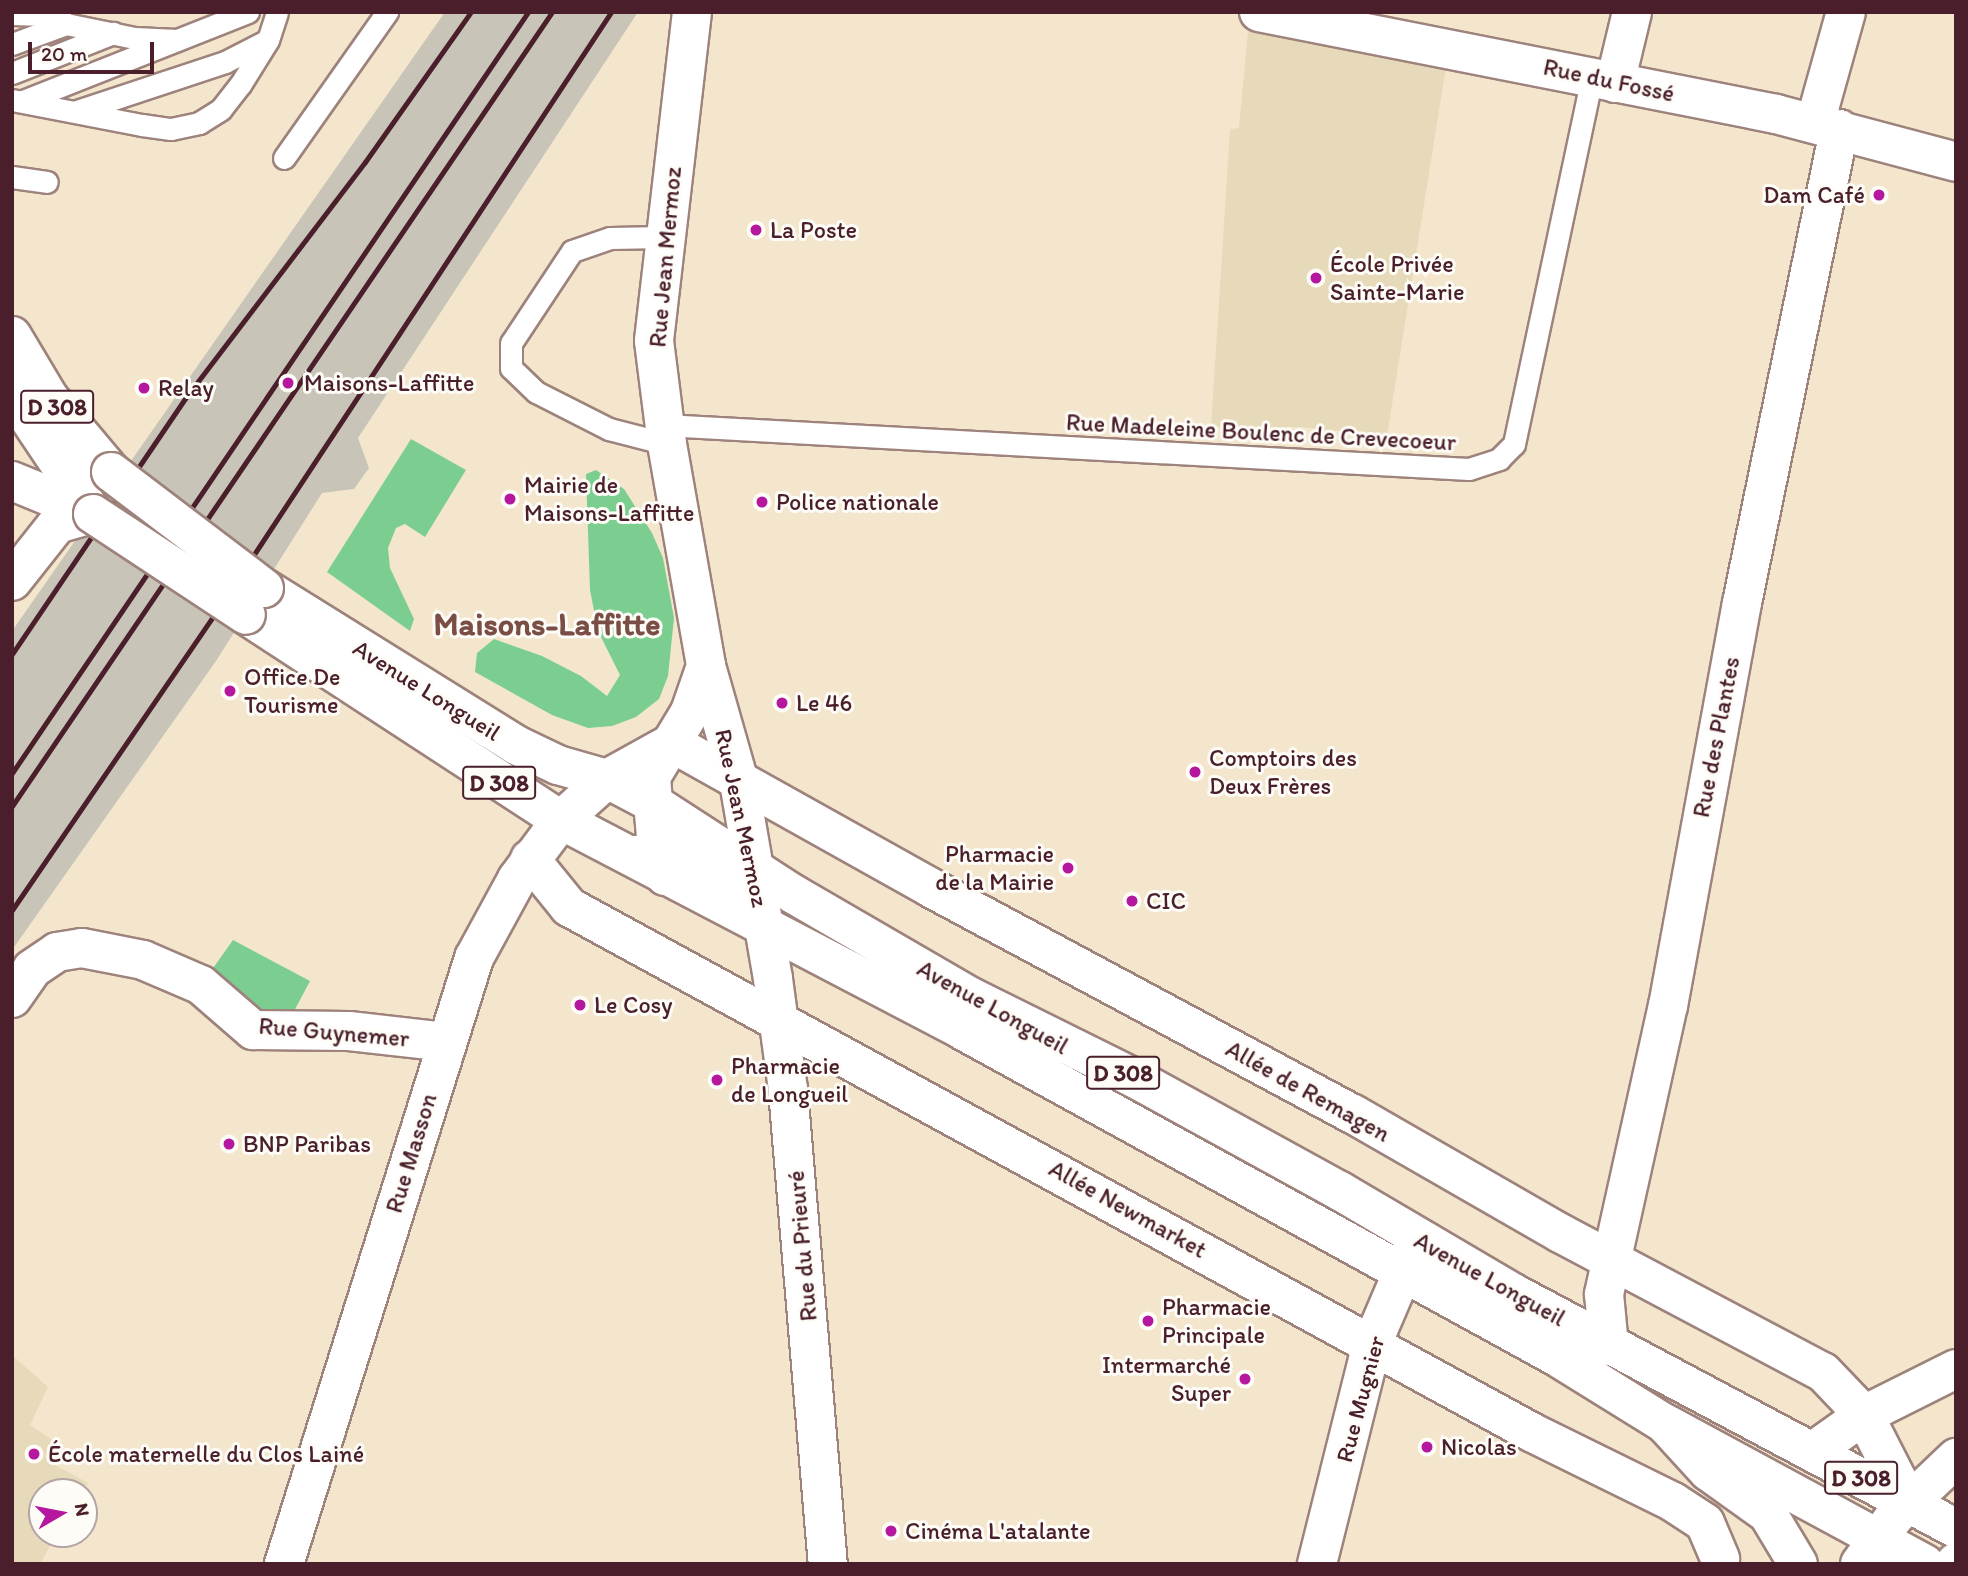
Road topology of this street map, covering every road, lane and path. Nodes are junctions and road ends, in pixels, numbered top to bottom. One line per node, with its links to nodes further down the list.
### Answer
1 (248, 12): 11 (lane)
2 (277, 12): 12 (lane)
3 (387, 12): 19 (lane)
4 (692, 12): 23 (street, Rue Jean Mermoz)
5 (1259, 12): 15 (street, Rue du Fossé)
6 (1632, 12): 15 (street)
7 (1846, 12): 18 (street, Rue des Plantes)
8 (12, 13): 9 (lane)
9 (66, 24): 10 (lane); 13 (lane)
10 (115, 33): 11 (lane); 14 (lane)
11 (186, 40): 16 (lane)
12 (268, 40): 17 (lane); 17 (lane)
13 (12, 44)
14 (12, 73)
15 (1603, 80): 18 (street, Rue du Fossé); 26 (lane, Rue Madeleine Boulenc de Crevecoeur)
16 (17, 100): 17 (lane)
17 (75, 112)
18 (1827, 126): 20 (street, Rue du Fossé); 45 (street, Rue des Plantes)
19 (284, 158)
20 (1956, 162)
21 (12, 177): 22 (lane)
22 (47, 182)
23 (664, 237): 26 (street, Rue Jean Mermoz); 26 (lane, Rue Madeleine Boulenc de Crevecoeur)
24 (12, 336): 30 (street, D 308, bridge)
25 (12, 393): 28 (street, D 308)
26 (665, 435): 31 (street, Rue Jean Mermoz)
27 (12, 481): 28 (street)
28 (93, 514): 29 (street); 30 (street, D 308, bridge)
29 (12, 581)
30 (255, 601): 33 (street, Avenue Longueil / D 308); 36 (street, Avenue Longueil / D 308)
31 (706, 666): 32 (street, Rue Jean Mermoz); 34 (street, Rue Jean Mermoz)
32 (672, 743): 33 (street, Rue Masson); 34 (street, Allée de Remagen); 35 (street, Rue Jean Mermoz)
33 (607, 779): 35 (street, Avenue Longueil / D 308); 36 (street, Rue Masson)
34 (739, 782): 39 (street, Rue Jean Mermoz); 45 (street, Allée de Remagen)
35 (651, 802): 38 (street, Rue Jean Mermoz); 39 (street, Avenue Longueil / D 308)
36 (561, 820): 37 (street, Rue Masson); 38 (street, Avenue Longueil / D 308)
37 (530, 859): 42 (street, Allée Newmarket); 43 (street, Rue Masson)
38 (650, 861): 39 (street); 40 (street, Avenue Longueil / D 308)
39 (756, 871): 40 (street, Rue Jean Mermoz); 44 (street, Avenue Longueil / D 308)
40 (766, 929): 42 (street, Rue du Prieuré); 44 (street, Avenue Longueil / D 308)
41 (12, 998): 43 (street, Rue Guynemer)
42 (779, 1019): 46 (street, Allée Newmarket); 59 (street, Rue du Prieuré)
43 (445, 1042): 58 (street, Rue Masson)
44 (1410, 1255): 46 (street, Rue Mugnier); 47 (street, Avenue Longueil / D 308); 50 (street, Avenue Longueil / D 308)
45 (1613, 1261): 47 (street, Rue des Plantes); 49 (street, Allée de Remagen)
46 (1372, 1344): 57 (street, Allée Newmarket); 60 (street, Rue Mugnier)
47 (1609, 1346): 51 (street, Avenue Longueil / D 308)
48 (1956, 1369): 49 (street)
49 (1864, 1415): 51 (street); 53 (street, Allée de Remagen)
50 (1664, 1423): 55 (street, Avenue Longueil); 56 (street, D 308)
51 (1812, 1452): 53 (street, Avenue Longueil / D 308)
52 (1956, 1458): 53 (street)
53 (1909, 1503): 54 (street, Avenue Longueil / D 308); 55 (street)
54 (1956, 1528)
55 (1868, 1550): 61 (street, Avenue Longueil)
56 (1793, 1553)
57 (1720, 1559)
58 (284, 1564)
59 (828, 1564)
60 (1317, 1564)
61 (1925, 1564)

